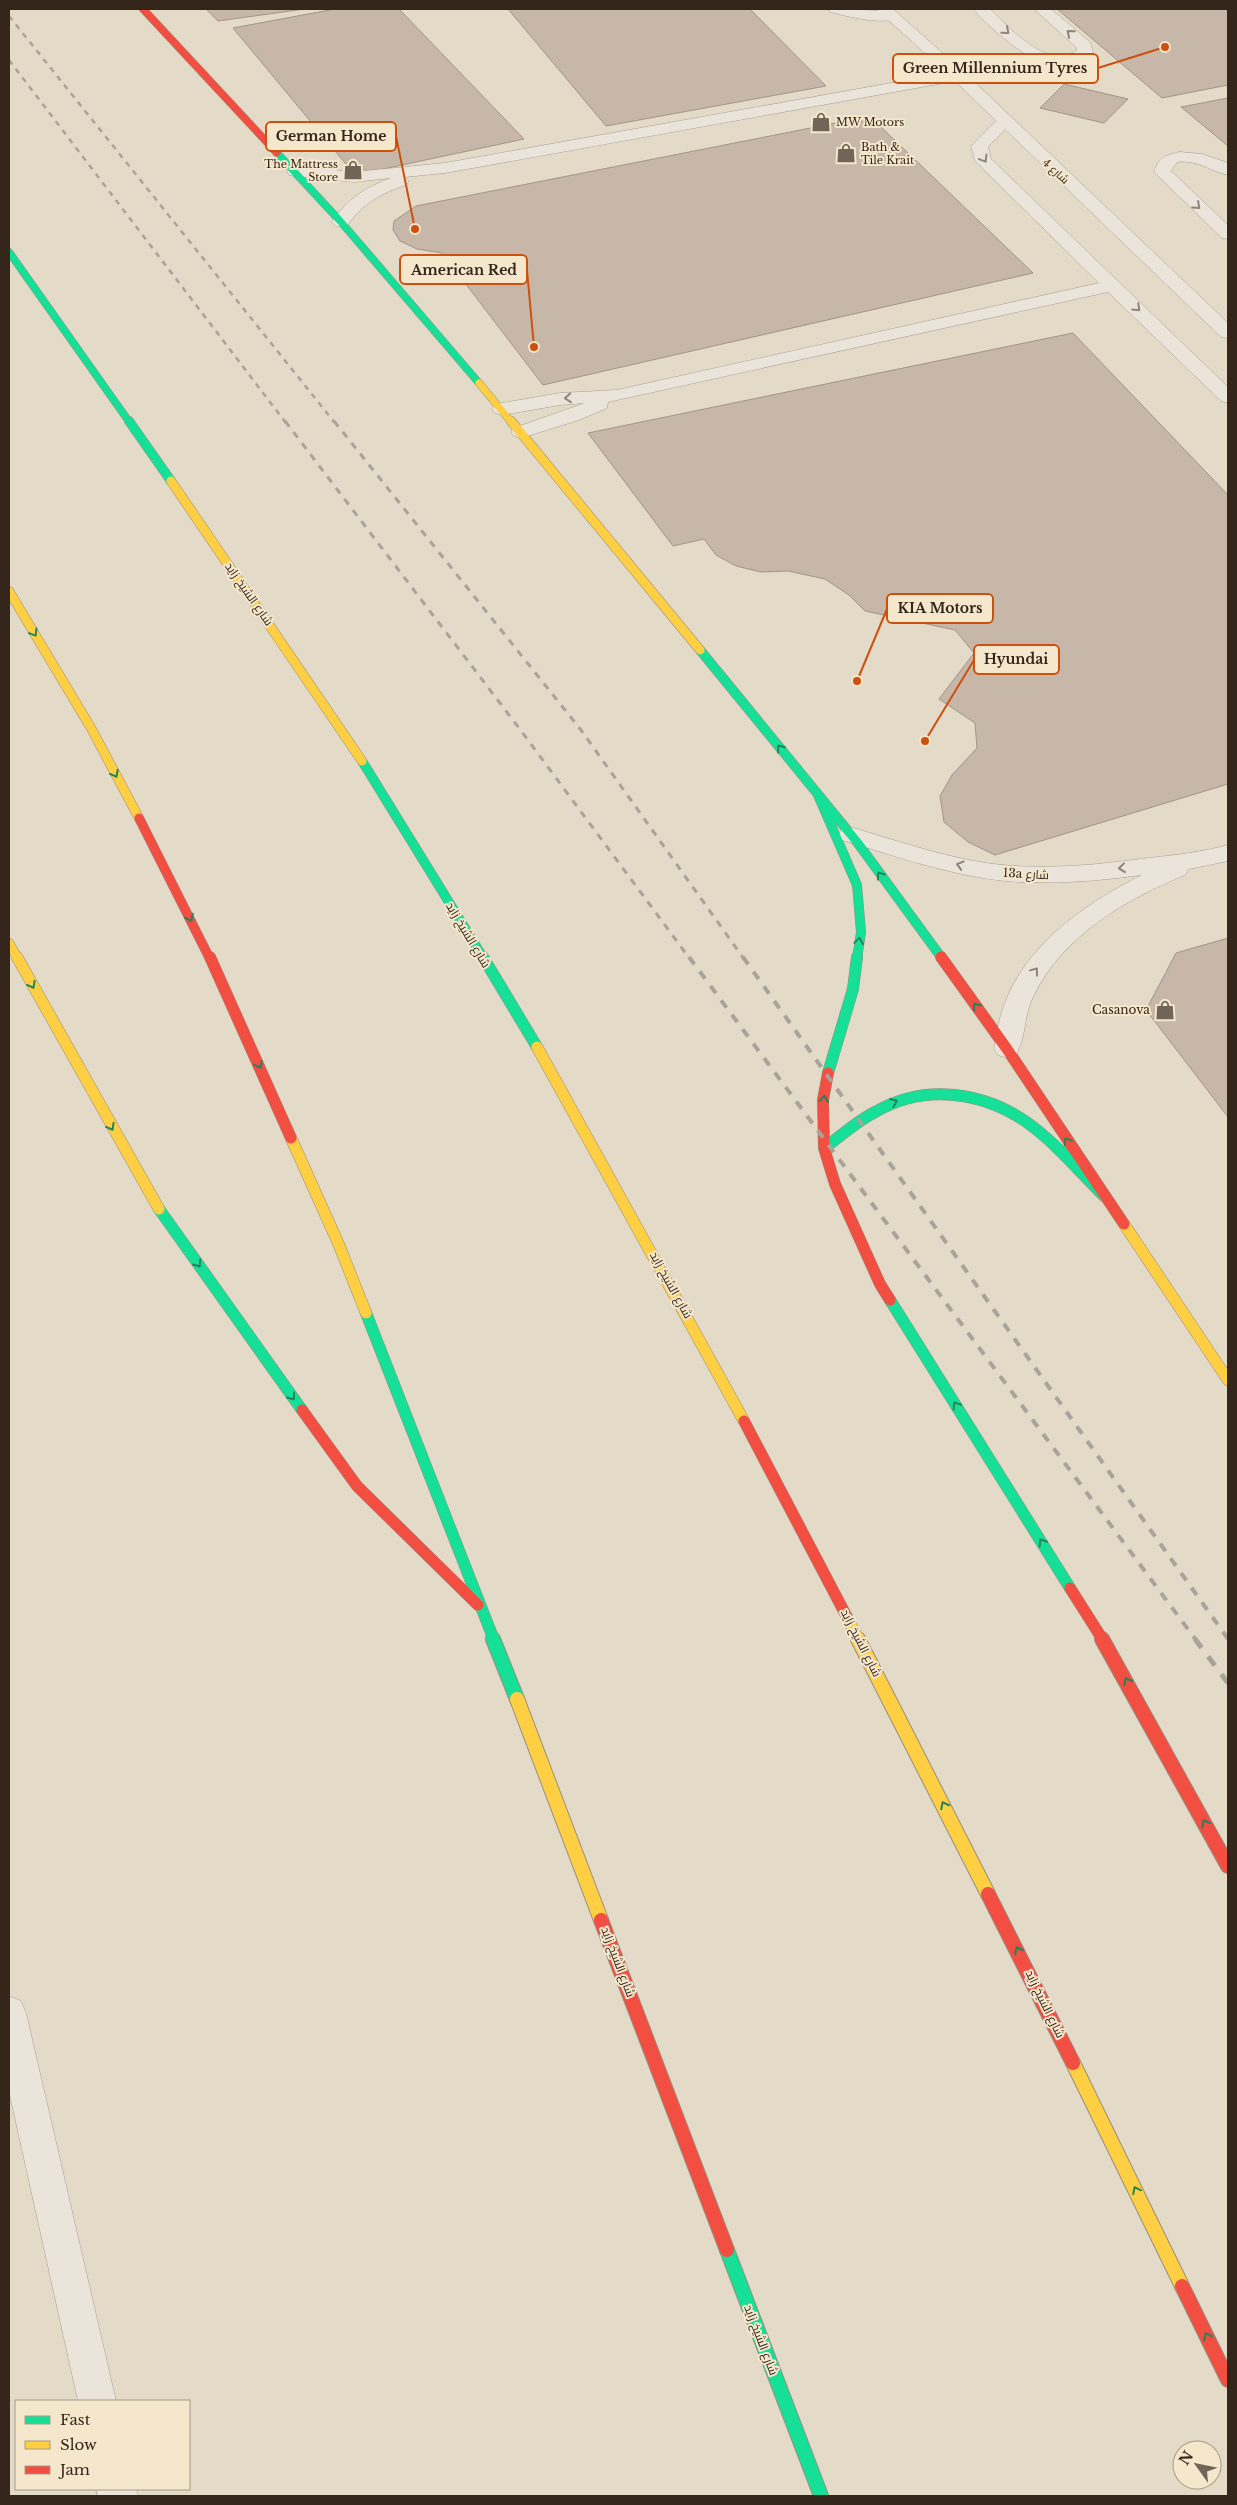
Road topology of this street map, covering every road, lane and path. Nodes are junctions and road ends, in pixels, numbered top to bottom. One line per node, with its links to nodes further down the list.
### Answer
1 (143, 9): 10 (main road)
2 (836, 9): 5 (street)
3 (981, 9): 4 (street, one-way to 4)
4 (1042, 9)
5 (887, 12): 6 (street, شارع 4)
6 (958, 76): 7 (street, شارع 4); 8 (street)
7 (1004, 122): 14 (street, one-way to 14); 15 (street, شارع 4)
8 (445, 168): 10 (street); 11 (street)
9 (1228, 170): 12 (street, one-way to 12)
10 (295, 171): 11 (main road)
11 (341, 222): 18 (main road)
12 (1228, 234)
13 (9, 252): 33 (main road, شارع الشيخ زايد, one-way to 13)
14 (1114, 285): 16 (street); 17 (street, one-way to 17)
15 (1228, 333)
16 (617, 396): 18 (street, one-way to 18); 19 (street)
17 (1228, 397)
18 (502, 409): 19 (main road)
19 (521, 432): 21 (main road, one-way to 19)
20 (9, 591): 30 (main road, شارع الشيخ زايد, one-way to 30)
21 (818, 795): 22 (main road); 27 (main road, one-way to 21)
22 (850, 835): 24 (street, 13a شارع, one-way to 22); 26 (main road, one-way to 22)
23 (1228, 853): 24 (street, 13a شارع)
24 (1205, 859): 26 (street, 13a شارع, one-way to 24)
25 (9, 942): 30 (main road, one-way to 30)
26 (1007, 1048): 28 (main road, one-way to 26)
27 (824, 1148): 28 (main road, one-way to 28); 31 (main road, one-way to 27)
28 (1104, 1196): 29 (main road)
29 (1228, 1380)
30 (484, 1612): 35 (main road, شارع الشيخ زايد)
31 (1228, 1866)
32 (9, 2013): 34 (street)
33 (1228, 2380)
34 (96, 2400)
35 (821, 2496)

